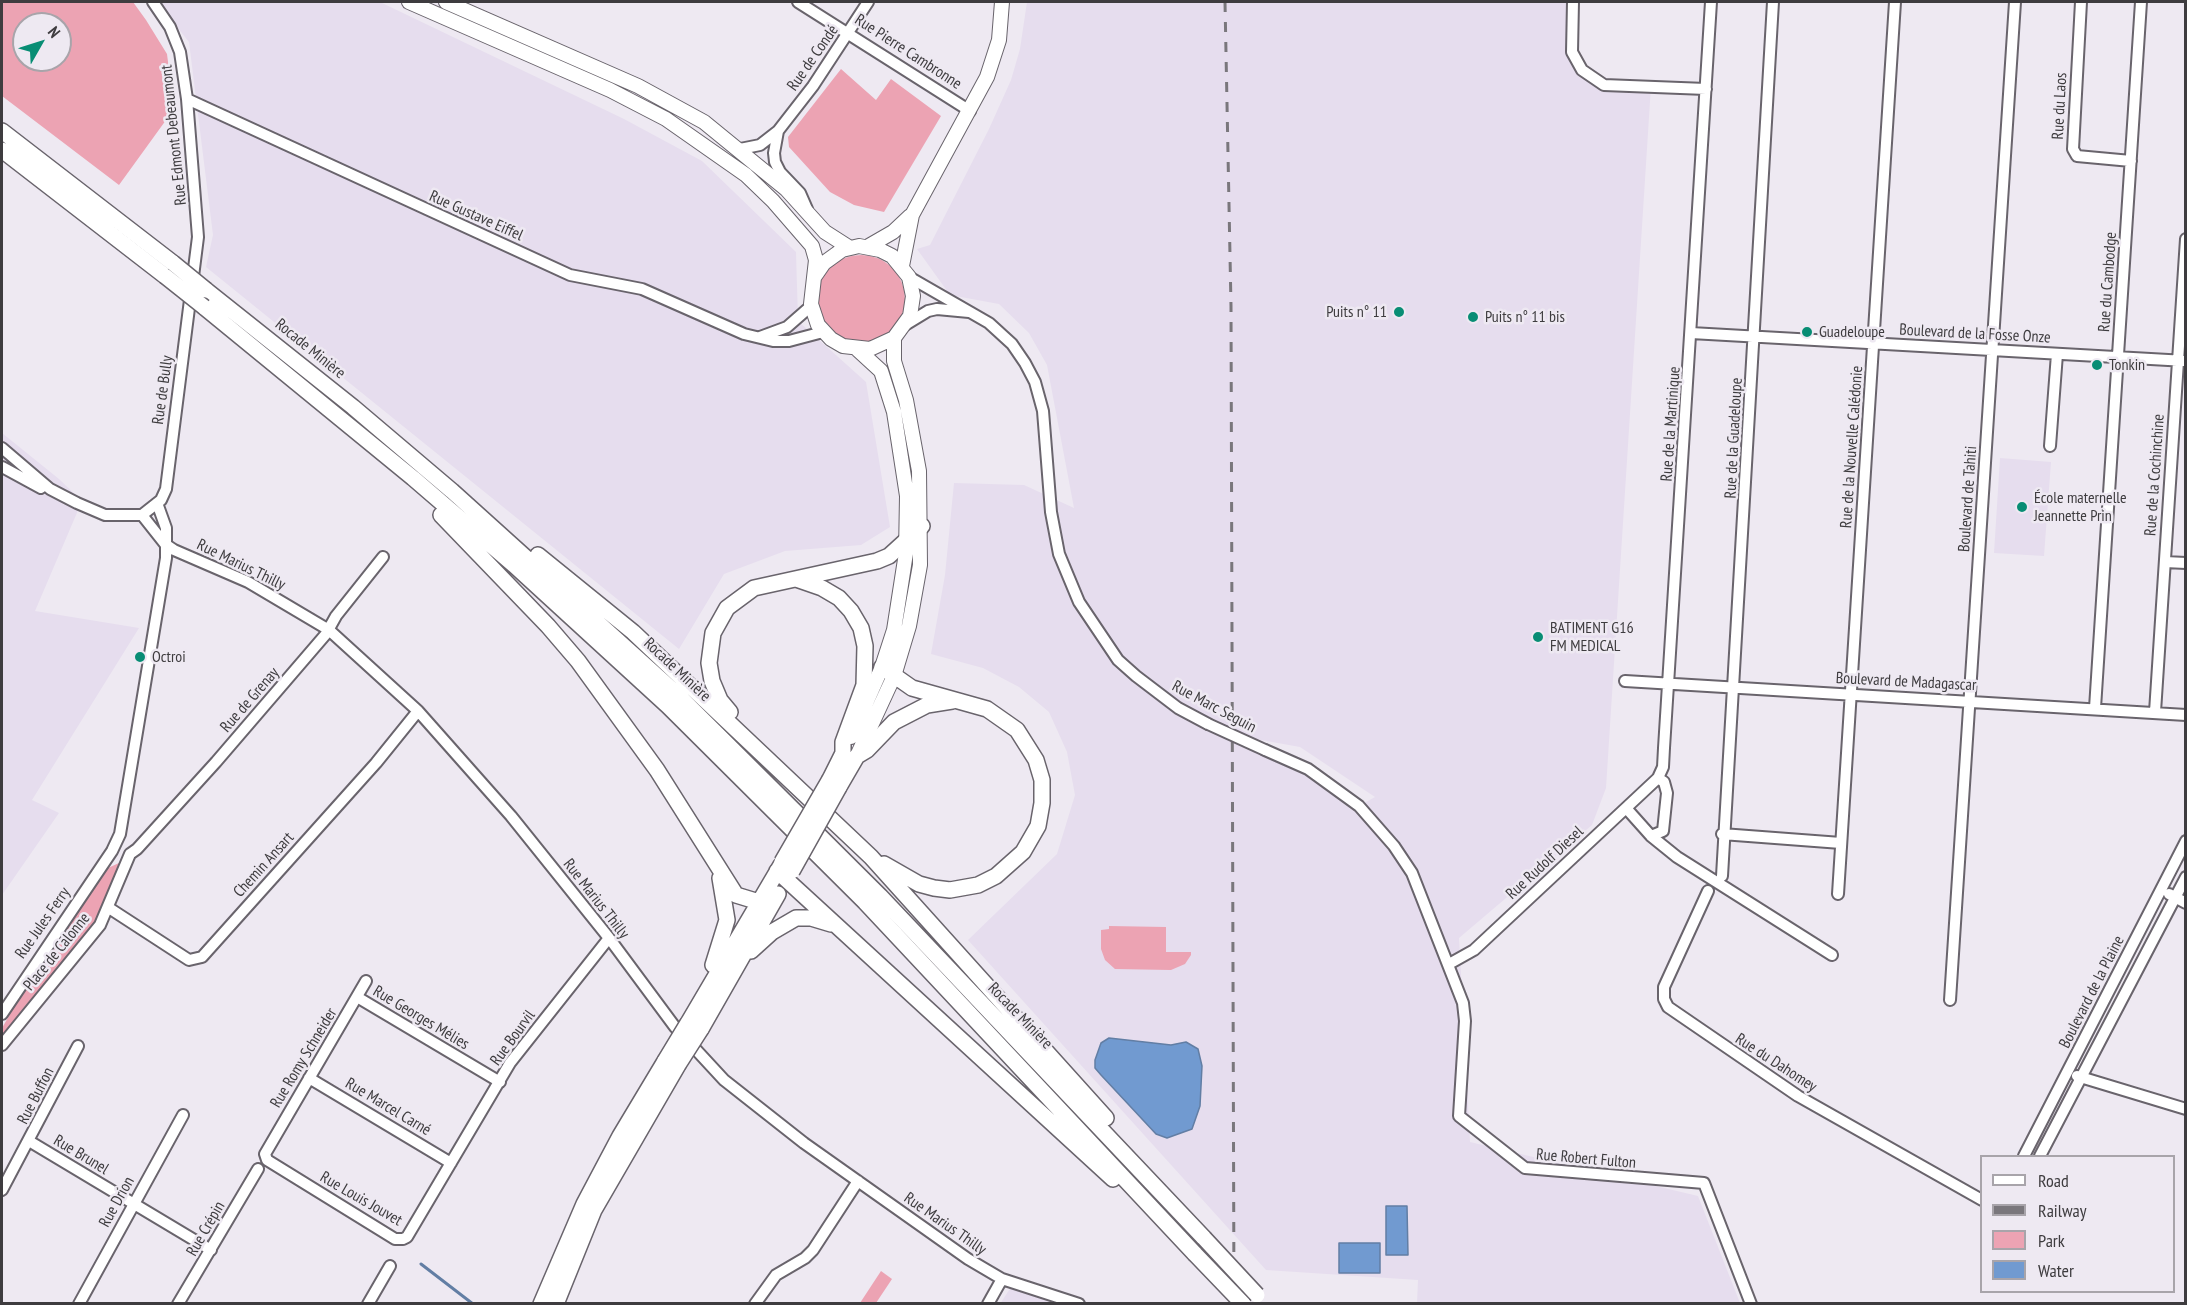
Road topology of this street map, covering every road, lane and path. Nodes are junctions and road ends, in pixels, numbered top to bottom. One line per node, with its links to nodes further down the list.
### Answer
1 (153, 2): 16 (street, Rue Edmont Debeaumont)
2 (409, 2): 31 (main road)
3 (446, 2): 20 (main road)
4 (798, 2): 14 (street, Rue Pierre Cambronne)
5 (868, 2): 14 (street, Rue de Condé)
6 (1002, 2): 17 (main road)
7 (1573, 2): 15 (street)
8 (1712, 2): 15 (street, Rue de la Martinique)
9 (1773, 2): 37 (street, Rue de la Guadeloupe)
10 (1895, 2): 40 (street, Rue de la Nouvelle Calédonie)
11 (2015, 2): 42 (street, Boulevard de Tahiti)
12 (2081, 2): 22 (street, Rue du Laos)
13 (2142, 2): 22 (street, Rue du Cambodge)
14 (850, 32): 17 (street, Rue Pierre Cambronne); 19 (street, Rue de Condé)
15 (1706, 89): 36 (street, Rue de la Martinique)
16 (188, 99): 25 (street, Rue Edmont Debeaumont); 38 (street, Rue Gustave Eiffel)
17 (970, 111): 24 (main road)
18 (2, 131): 29 (highway, Rocade Minière)
19 (778, 131): 20 (street, Rue de Condé); 23 (street)
20 (740, 149): 23 (main road)
21 (2, 150): 29 (highway, Rocade Minière)
22 (2131, 161): 44 (street, Rue du Cambodge)
23 (809, 214): 28 (main road)
24 (912, 215): 27 (main road); 30 (main road)
25 (198, 237): 52 (street, Rue de Bully)
26 (2186, 239): 45 (street, Rue de la Cochinchine)
27 (867, 247): 28 (main road); 30 (main road)
28 (850, 248): 31 (main road)
29 (169, 269): 49 (highway, Rocade Minière, bridge); 51 (highway, Rocade Minière, bridge)
30 (905, 271): 33 (street, Rue Marc Seguin); 34 (main road)
31 (815, 276): 32 (main road)
32 (811, 306): 35 (main road); 38 (street)
33 (970, 312): 34 (street, Rue Marc Seguin); 100 (street, Rue Marc Seguin, bridge)
34 (905, 325): 39 (main road)
35 (823, 332): 38 (street, Rue Gustave Eiffel); 41 (main road)
36 (1691, 333): 37 (street, Boulevard de la Fosse Onze); 64 (street, Rue de la Martinique)
37 (1753, 336): 40 (street, Boulevard de la Fosse Onze); 65 (street, Rue de la Guadeloupe)
38 (759, 337)
39 (894, 338): 41 (main road); 54 (main road)
40 (1874, 344): 42 (street, Boulevard de la Fosse Onze); 66 (street, Rue de la Nouvelle Calédonie)
41 (857, 349): 55 (main road)
42 (1993, 350): 43 (street, Boulevard de la Fosse Onze); 68 (street, Boulevard de Tahiti)
43 (2057, 354): 44 (street, Boulevard de la Fosse Onze); 46 (street)
44 (2118, 357): 45 (street, Boulevard de la Fosse Onze); 69 (street, Rue du Cambodge)
45 (2181, 361): 58 (street, Rue de la Cochinchine)
46 (2050, 446)
47 (2, 448): 50 (street)
48 (2, 467): 50 (street)
49 (413, 478): 84 (highway); 127 (highway, Rocade Minière)
50 (50, 489): 53 (street)
51 (452, 491): 73 (highway); 124 (highway, Rocade Minière)
52 (158, 503): 53 (street); 56 (street)
53 (142, 515): 56 (street)
54 (922, 526): 55 (highway); 62 (main road)
55 (906, 541): 60 (highway); 62 (main road)
56 (165, 544): 61 (street, Rue Marius Thilly); 81 (street)
57 (383, 557): 61 (street, Rue de Grenay)
58 (2164, 562): 59 (street); 71 (street, Rue de la Cochinchine)
59 (2186, 563)
60 (793, 578): 73 (highway); 74 (highway)
61 (328, 630): 70 (street, Rue Marius Thilly); 82 (street, Rue de Grenay)
62 (888, 672): 67 (highway); 74 (main road)
63 (1625, 681): 64 (street, Boulevard de Madagascar)
64 (1668, 683): 65 (street, Boulevard de Madagascar); 75 (street, Rue de la Martinique)
65 (1734, 687): 66 (street, Boulevard de Madagascar); 77 (street, Rue de la Guadeloupe)
66 (1850, 694): 68 (street, Boulevard de Madagascar); 80 (street, Rue de la Nouvelle Calédonie)
67 (961, 700): 74 (highway); 83 (highway)
68 (1969, 701): 69 (street, Boulevard de Madagascar); 103 (street, Boulevard de Tahiti)
69 (2095, 708): 71 (street, Boulevard de Madagascar)
70 (418, 711): 95 (street, Chemin Ansart); 97 (street, Rue Marius Thilly)
71 (2155, 712): 72 (street, Boulevard de Madagascar)
72 (2186, 715)
73 (749, 739): 83 (highway)
74 (850, 754): 85 (highway, bridge)
75 (1658, 778): 76 (street, Rue Rudolf Diesel); 78 (street, Rue de la Martinique)
76 (1626, 808): 78 (street); 100 (street, Rue Rudolf Diesel)
77 (1722, 834): 80 (street); 86 (street, Rue de la Guadeloupe)
78 (1652, 836): 99 (street)
79 (2186, 841): 88 (street, Boulevard de la Plaine)
80 (1841, 843): 90 (street, Rue de la Nouvelle Calédonie)
81 (111, 851): 82 (street); 104 (street, Rue Jules Ferry)
82 (130, 854): 95 (street, Place de Calonne)
83 (871, 856): 124 (highway)
84 (719, 871): 93 (highway); 105 (highway)
85 (784, 871): 91 (highway); 93 (highway); 96 (highway)
86 (1722, 876)
87 (2186, 877): 92 (street, Boulevard de la Plaine)
88 (2160, 890): 92 (street); 109 (street, Boulevard de la Plaine)
89 (1708, 891): 123 (street, Rue du Dahomey)
90 (1838, 894)
91 (776, 897): 93 (highway); 98 (highway)
92 (2175, 897): 94 (street); 111 (street, Boulevard de la Plaine)
93 (759, 902): 105 (highway)
94 (2186, 903)
95 (110, 908): 106 (street, Place de Calonne)
96 (845, 932): 98 (highway); 127 (highway)
97 (609, 938): 112 (street, Rue Bourvil); 121 (street, Rue Marius Thilly)
98 (745, 954): 105 (highway)
99 (1832, 955)
100 (1449, 964): 140 (street, Rue Robert Fulton)
101 (366, 981): 102 (street, Rue Romy Schneider)
102 (357, 997): 110 (street, Rue Romy Schneider); 112 (street, Rue Georges Mélies)
103 (1950, 1000)
104 (2, 1014)
105 (695, 1026): 108 (highway, bridge)
106 (2, 1045)
107 (78, 1046): 115 (street, Rue Buffon)
108 (672, 1063): 134 (highway); 135 (highway)
109 (2068, 1072): 111 (street); 117 (street, Boulevard de la Plaine)
110 (309, 1078): 116 (street, Rue Romy Schneider); 119 (street, Rue Marcel Carné)
111 (2082, 1078): 113 (street); 118 (street, Boulevard de la Plaine)
112 (500, 1082): 119 (street, Rue Bourvil)
113 (2186, 1109)
114 (183, 1115): 125 (street, Rue Drion)
115 (29, 1141): 122 (street, Rue Buffon); 125 (street, Rue Brunel)
116 (266, 1150): 119 (street, Rue Louis Jouvet)
117 (2025, 1155)
118 (2041, 1155)
119 (451, 1163)
120 (258, 1168): 126 (street, Rue Crépin)
121 (858, 1181): 129 (street, Rue Marius Thilly); 136 (street)
122 (2, 1190)
123 (1980, 1199)
124 (1172, 1202): 130 (highway, Rocade Minière, bridge)
125 (134, 1204): 126 (street, Rue Brunel); 131 (street, Rue Drion)
126 (211, 1250): 132 (street, Rue Crépin)
127 (1195, 1254): 139 (highway, Rocade Minière, bridge)
128 (390, 1266): 133 (street)
129 (1002, 1279): 137 (street); 138 (street, Rue Marius Thilly)
130 (1261, 1299)
131 (79, 1304)
132 (178, 1304)
133 (368, 1304)
134 (541, 1304)
135 (556, 1304)
136 (755, 1304)
137 (988, 1304)
138 (1080, 1304)
139 (1243, 1304)
140 (1751, 1304)

